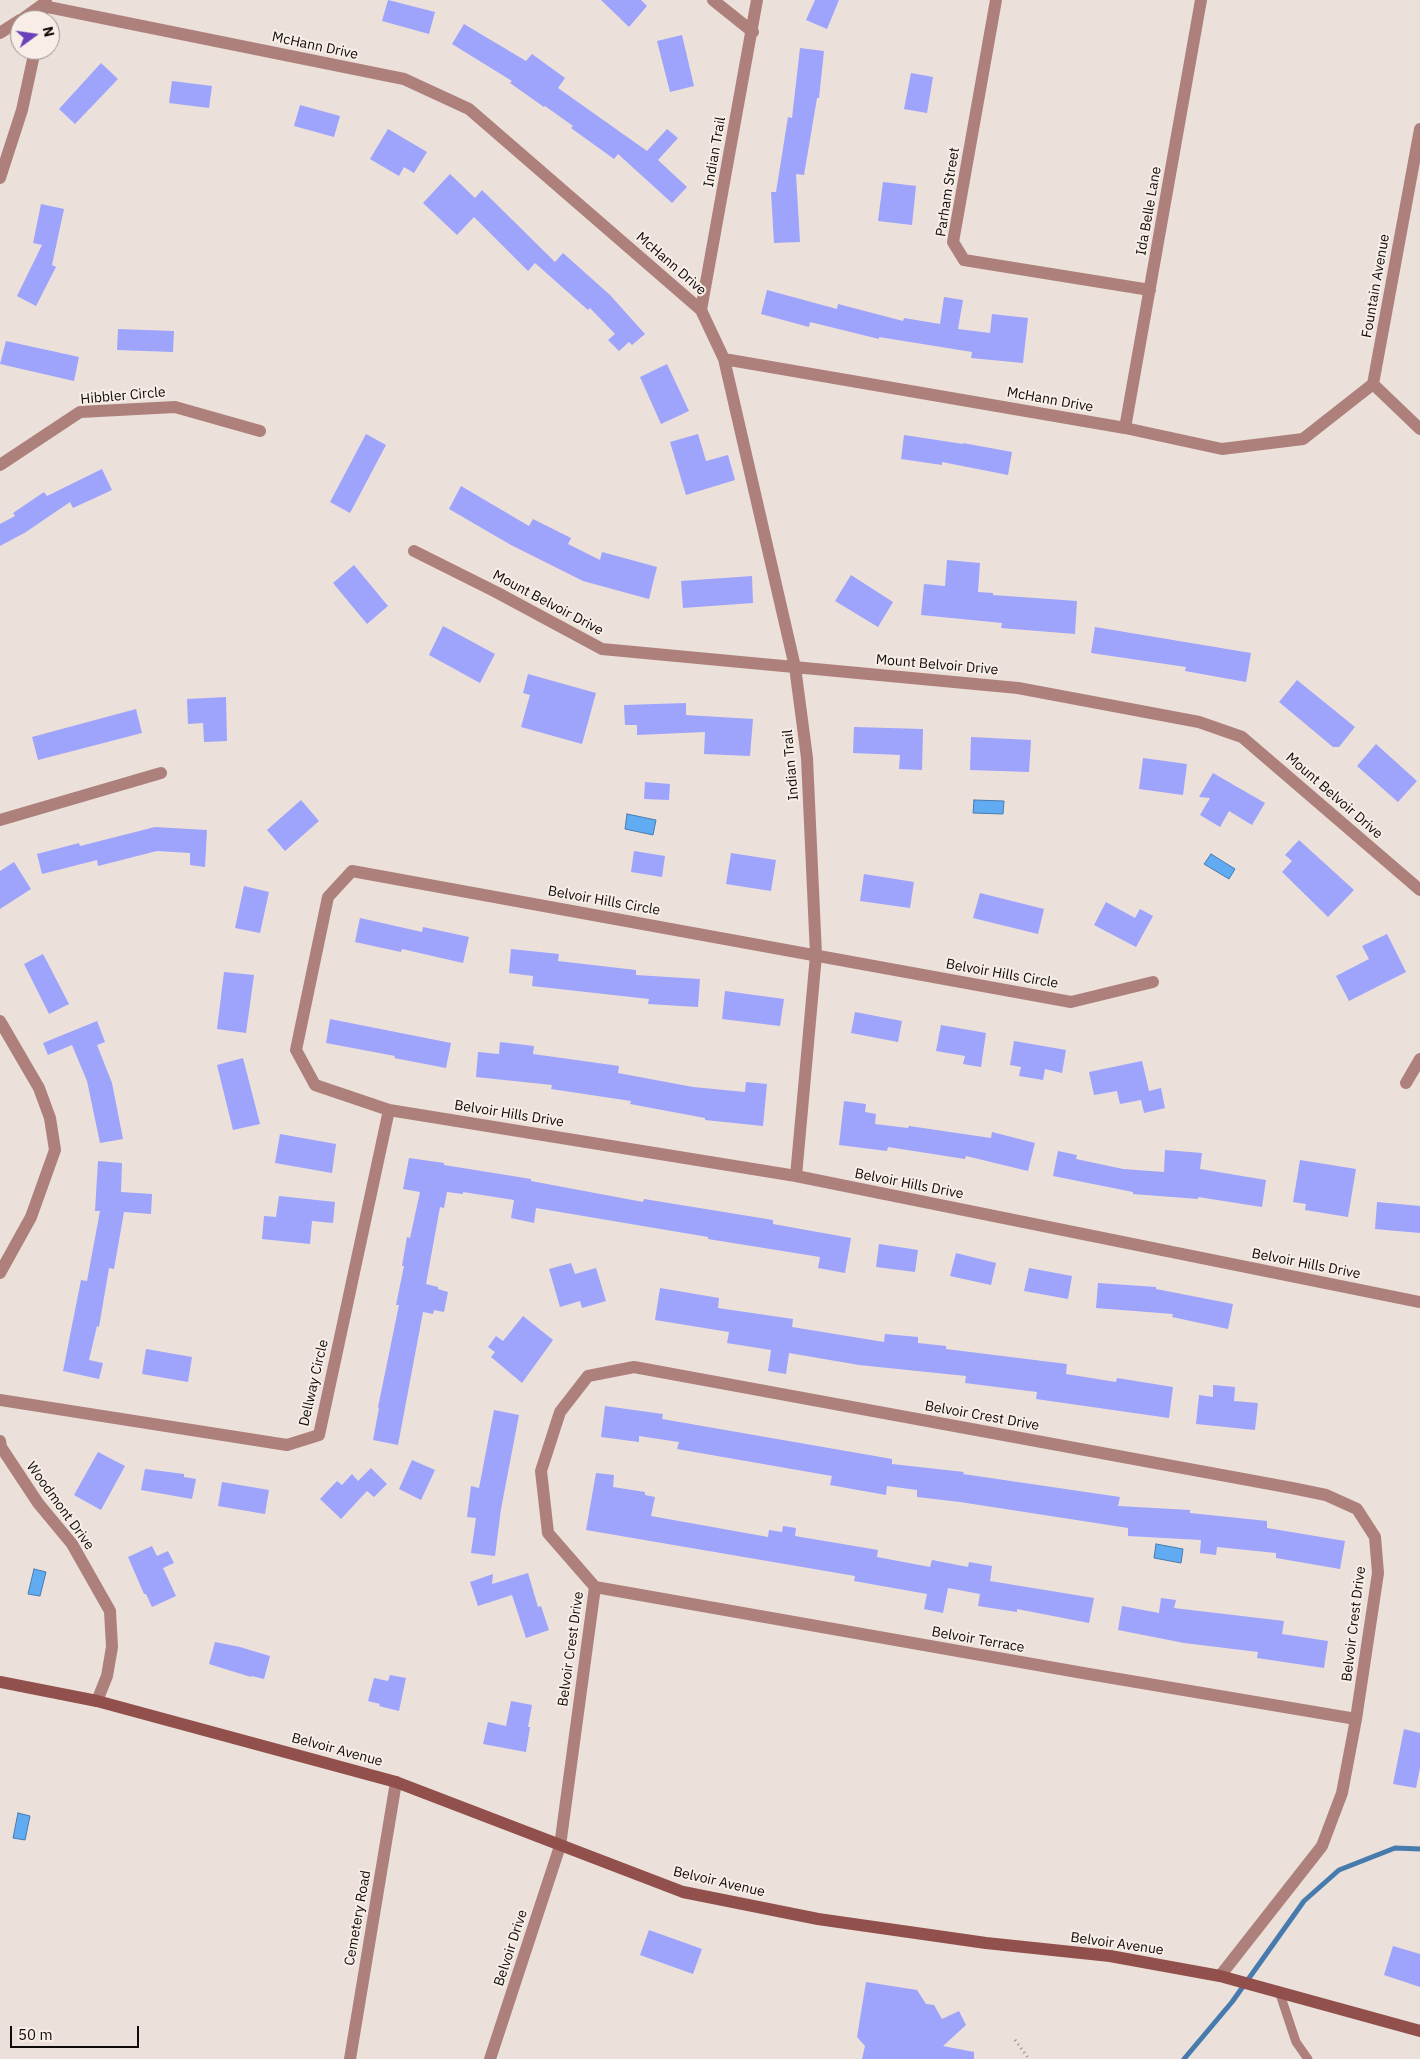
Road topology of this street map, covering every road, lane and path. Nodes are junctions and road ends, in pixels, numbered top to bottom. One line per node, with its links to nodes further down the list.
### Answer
1 (713, 0): 7 (street)
2 (758, 0): 7 (street, Indian Trail)
3 (996, 0): 11 (street, Parham Street)
4 (1201, 0): 11 (street, Ida Belle Lane)
5 (46, 3): 6 (street); 12 (street, McHann Drive)
6 (35, 10)
7 (752, 32): 12 (street, Indian Trail)
8 (32, 60): 10 (street)
9 (1420, 129): 14 (street, Fountain Avenue)
10 (0, 178)
11 (1150, 290): 15 (street, Ida Belle Lane)
12 (701, 310): 13 (street, McHann Drive)
13 (724, 359): 15 (street, McHann Drive); 20 (street, Indian Trail)
14 (1373, 384): 15 (street, McHann Drive); 16 (street)
15 (1125, 428)
16 (1420, 430)
17 (260, 431): 18 (street, Hibbler Circle)
18 (0, 465)
19 (414, 552): 20 (street, Mount Belvoir Drive)
20 (795, 667): 23 (street, Mount Belvoir Drive); 24 (street, Indian Trail)
21 (161, 773): 22 (street)
22 (0, 820)
23 (1420, 890)
24 (816, 955): 25 (street, Belvoir Hills Circle); 29 (street, Belvoir Hills Circle); 30 (street, Indian Trail)
25 (1153, 982)
26 (0, 1021): 31 (street)
27 (1420, 1059): 28 (street)
28 (1406, 1083)
29 (389, 1110): 30 (street, Belvoir Hills Drive); 33 (street, Dellway Circle)
30 (796, 1176): 32 (street, Belvoir Hills Drive)
31 (0, 1273)
32 (1420, 1302)
33 (0, 1400)
34 (0, 1441): 37 (street, Woodmont Drive)
35 (595, 1586): 38 (street, Belvoir Terrace); 38 (street, Belvoir Crest Drive); 40 (street, Belvoir Crest Drive)
36 (0, 1682): 37 (street, Belvoir Avenue)
37 (97, 1702): 39 (street, Belvoir Avenue)
38 (1356, 1720): 41 (street, Belvoir Crest Drive)
39 (396, 1782): 40 (street, Belvoir Avenue); 45 (street, Cemetery Road)
40 (560, 1846): 41 (street, Belvoir Avenue); 46 (street, Belvoir Drive)
41 (1220, 1976): 42 (street, Belvoir Avenue)
42 (1279, 1991): 43 (street, Belvoir Avenue); 48 (lane)
43 (1420, 2031)
44 (1015, 2040): 47 (path)
45 (350, 2059)
46 (490, 2059)
47 (1030, 2059)
48 (1308, 2059)

